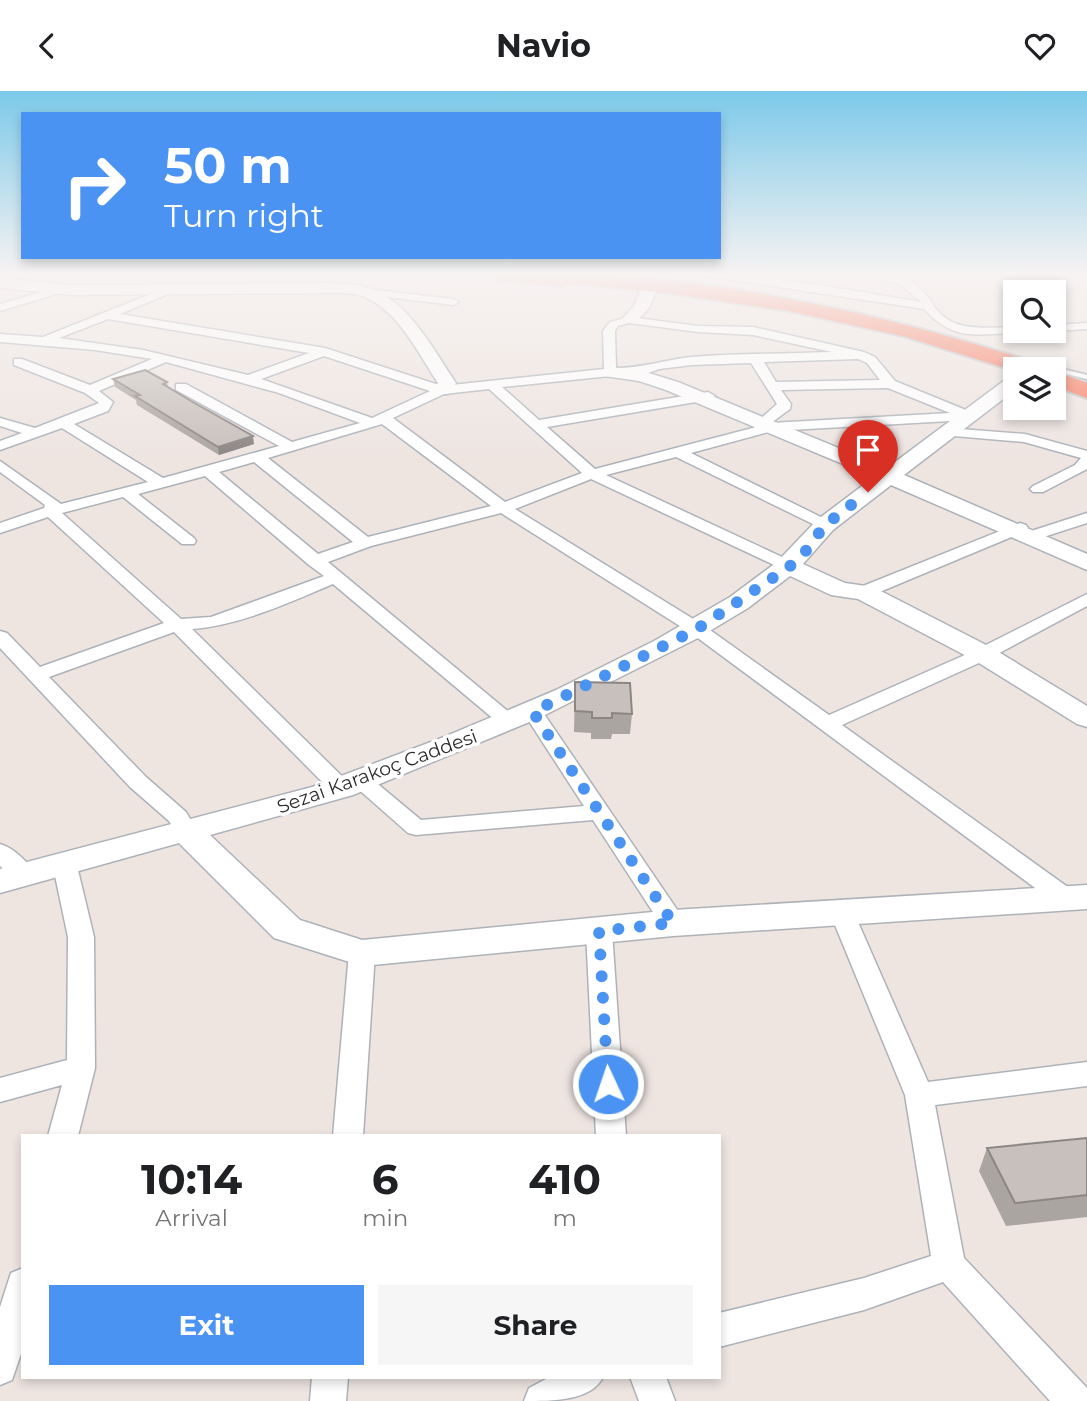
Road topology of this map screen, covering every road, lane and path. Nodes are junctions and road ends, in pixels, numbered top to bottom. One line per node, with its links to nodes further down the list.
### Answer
1 (57, 335): 9 (street)
2 (226, 335): 11 (street)
3 (413, 335): 30 (street)
4 (609, 335): 17 (street)
5 (771, 335): 12 (street)
6 (923, 335): 14 (highway)
7 (943, 335): 13 (highway)
8 (0, 338): 9 (street)
9 (47, 339): 10 (street)
10 (66, 342): 15 (street); 29 (street)
11 (326, 352): 22 (street); 30 (street)
12 (860, 355): 16 (street); 23 (street)
13 (1006, 357)
14 (1003, 358)
15 (163, 359): 22 (street); 29 (street)
16 (756, 359): 18 (street); 27 (street)
17 (610, 372): 18 (street); 26 (street); 33 (street)
18 (640, 372): 33 (street)
19 (1066, 373): 21 (lane)
20 (1066, 377): 25 (highway)
21 (1087, 377)
22 (247, 380): 35 (street)
23 (890, 383): 27 (street); 34 (street)
24 (1066, 383): 32 (highway)
25 (1087, 384)
26 (492, 385): 30 (street); 39 (street)
27 (774, 386): 38 (street)
28 (181, 387): 43 (street)
29 (90, 390): 37 (street)
30 (441, 390): 35 (street)
31 (1003, 390): 34 (street, Sezai Karakoç Caddesi)
32 (1087, 391)
33 (703, 397): 38 (street); 39 (street)
34 (968, 416): 38 (street); 40 (street, Sezai Karakoç Caddesi)
35 (379, 421): 43 (street); 54 (street)
36 (0, 422): 41 (street)
37 (64, 423): 41 (street); 51 (street)
38 (772, 424): 44 (street); 50 (street)
39 (534, 425): 49 (street)
40 (947, 432): 46 (street); 50 (street, Sezai Karakoç Caddesi)
41 (35, 433): 42 (street)
42 (0, 446)
43 (291, 447): 45 (street)
44 (678, 452): 49 (street); 57 (street)
45 (257, 457): 48 (street); 61 (street)
46 (1087, 457): 52 (street)
47 (0, 465): 55 (street)
48 (208, 471): 51 (street); 63 (street)
49 (592, 474): 54 (street); 65 (street)
50 (891, 474): 57 (street, Sezai Karakoç Caddesi); 59 (street)
51 (161, 483): 53 (street)
52 (1038, 489)
53 (126, 492): 55 (street); 60 (street)
54 (503, 508): 61 (street); 70 (street)
55 (51, 511): 58 (street); 69 (street)
56 (1087, 518): 59 (street)
57 (825, 525): 65 (street, Sezai Karakoç Caddesi)
58 (0, 528)
59 (1024, 532): 62 (street); 64 (street); 67 (street)
60 (188, 541)
61 (365, 543): 63 (street)
62 (1087, 557)
63 (314, 561): 66 (street)
64 (1087, 563)
65 (789, 567): 67 (street); 70 (street, Sezai Karakoç Caddesi)
66 (334, 578): 69 (street); 74 (street)
67 (864, 592): 72 (street)
68 (1087, 599): 72 (street)
69 (177, 625): 73 (street); 77 (street)
70 (697, 629): 74 (street, Sezai Karakoç Caddesi); 76 (street)
71 (0, 638): 73 (street)
72 (983, 655): 75 (street); 76 (street)
73 (36, 675): 79 (street)
74 (521, 717): 77 (street, Sezai Karakoç Caddesi); 78 (street)
75 (1087, 717)
76 (829, 723): 83 (street)
77 (350, 784): 78 (street); 79 (street, Sezai Karakoç Caddesi)
78 (599, 811): 85 (street)
79 (186, 831): 81 (street, Sezai Karakoç Caddesi); 87 (street)
80 (0, 852): 82 (street)
81 (65, 866): 82 (street, Sezai Karakoç Caddesi); 88 (street)
82 (12, 878)
83 (1077, 898): 84 (street)
84 (842, 913): 85 (street); 91 (street)
85 (673, 923): 86 (street)
86 (599, 931): 87 (street); 94 (street)
87 (362, 953): 93 (street)
88 (81, 1068): 90 (street); 92 (street)
89 (1087, 1074): 91 (street)
90 (0, 1090)
91 (919, 1095): 95 (street)
92 (64, 1134)
93 (348, 1134)
94 (611, 1134)
95 (949, 1265): 97 (street); 105 (street)
96 (21, 1291): 98 (street)
97 (721, 1330)
98 (0, 1368)
99 (330, 1379): 102 (street)
100 (582, 1379): 103 (street)
101 (649, 1379): 104 (street)
102 (328, 1401)
103 (542, 1401)
104 (657, 1401)
105 (1074, 1401)

